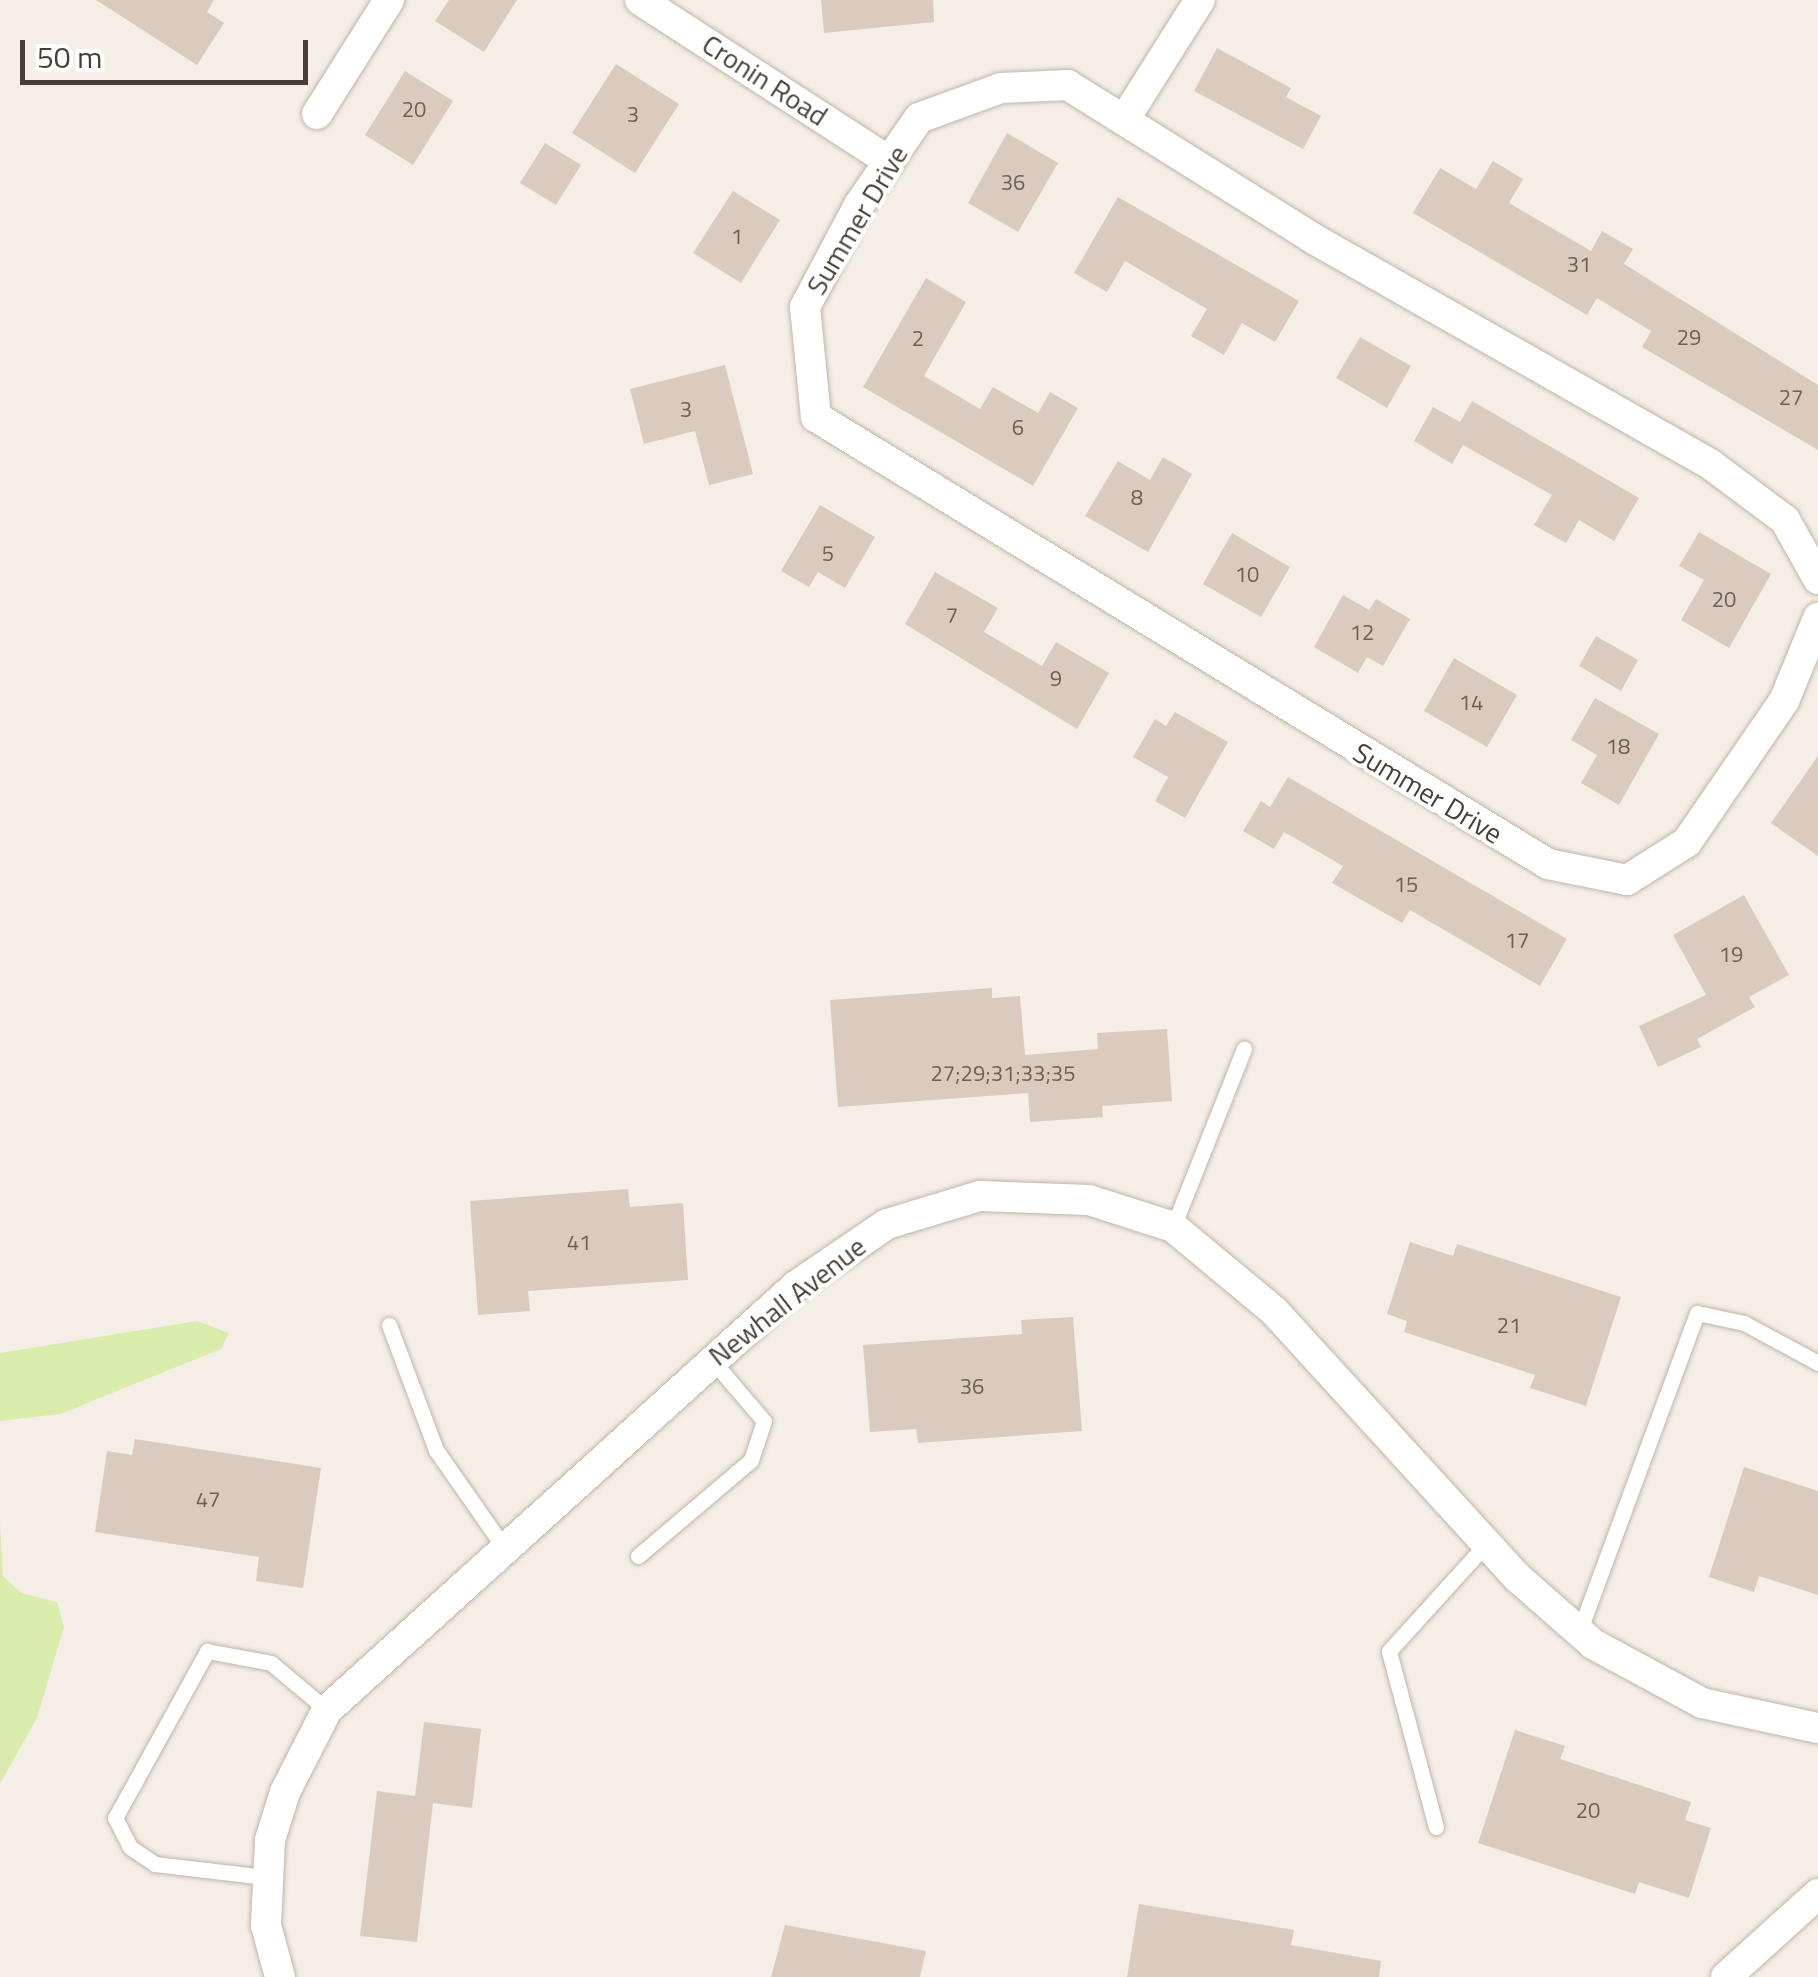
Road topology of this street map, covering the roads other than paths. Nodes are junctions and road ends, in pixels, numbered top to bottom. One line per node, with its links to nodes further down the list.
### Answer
1 (389, 0): 4 (street)
2 (640, 0): 6 (street, Cronin Road)
3 (1200, 0): 5 (street)
4 (316, 114)
5 (1124, 120): 6 (street, Summer Drive); 7 (street, Summer Drive)
6 (890, 161): 8 (street, Summer Drive)
7 (1818, 580)
8 (1818, 618)
9 (1244, 1049): 10 (lane)
10 (1173, 1227): 12 (street, Newhall Avenue); 14 (street, Newhall Avenue)
11 (389, 1326): 15 (lane)
12 (711, 1360): 15 (street, Newhall Avenue); 16 (lane)
13 (1818, 1363): 17 (lane)
14 (1487, 1544): 17 (street, Newhall Avenue); 20 (lane)
15 (503, 1546): 18 (street, Newhall Avenue)
16 (638, 1556)
17 (1579, 1632): 19 (street, Newhall Avenue)
18 (327, 1710): 21 (street, Newhall Avenue); 21 (lane)
19 (1818, 1728)
20 (1436, 1827)
21 (265, 1877): 23 (street, Newhall Avenue)
22 (1818, 1894): 24 (street)
23 (280, 1977)
24 (1726, 1977)

